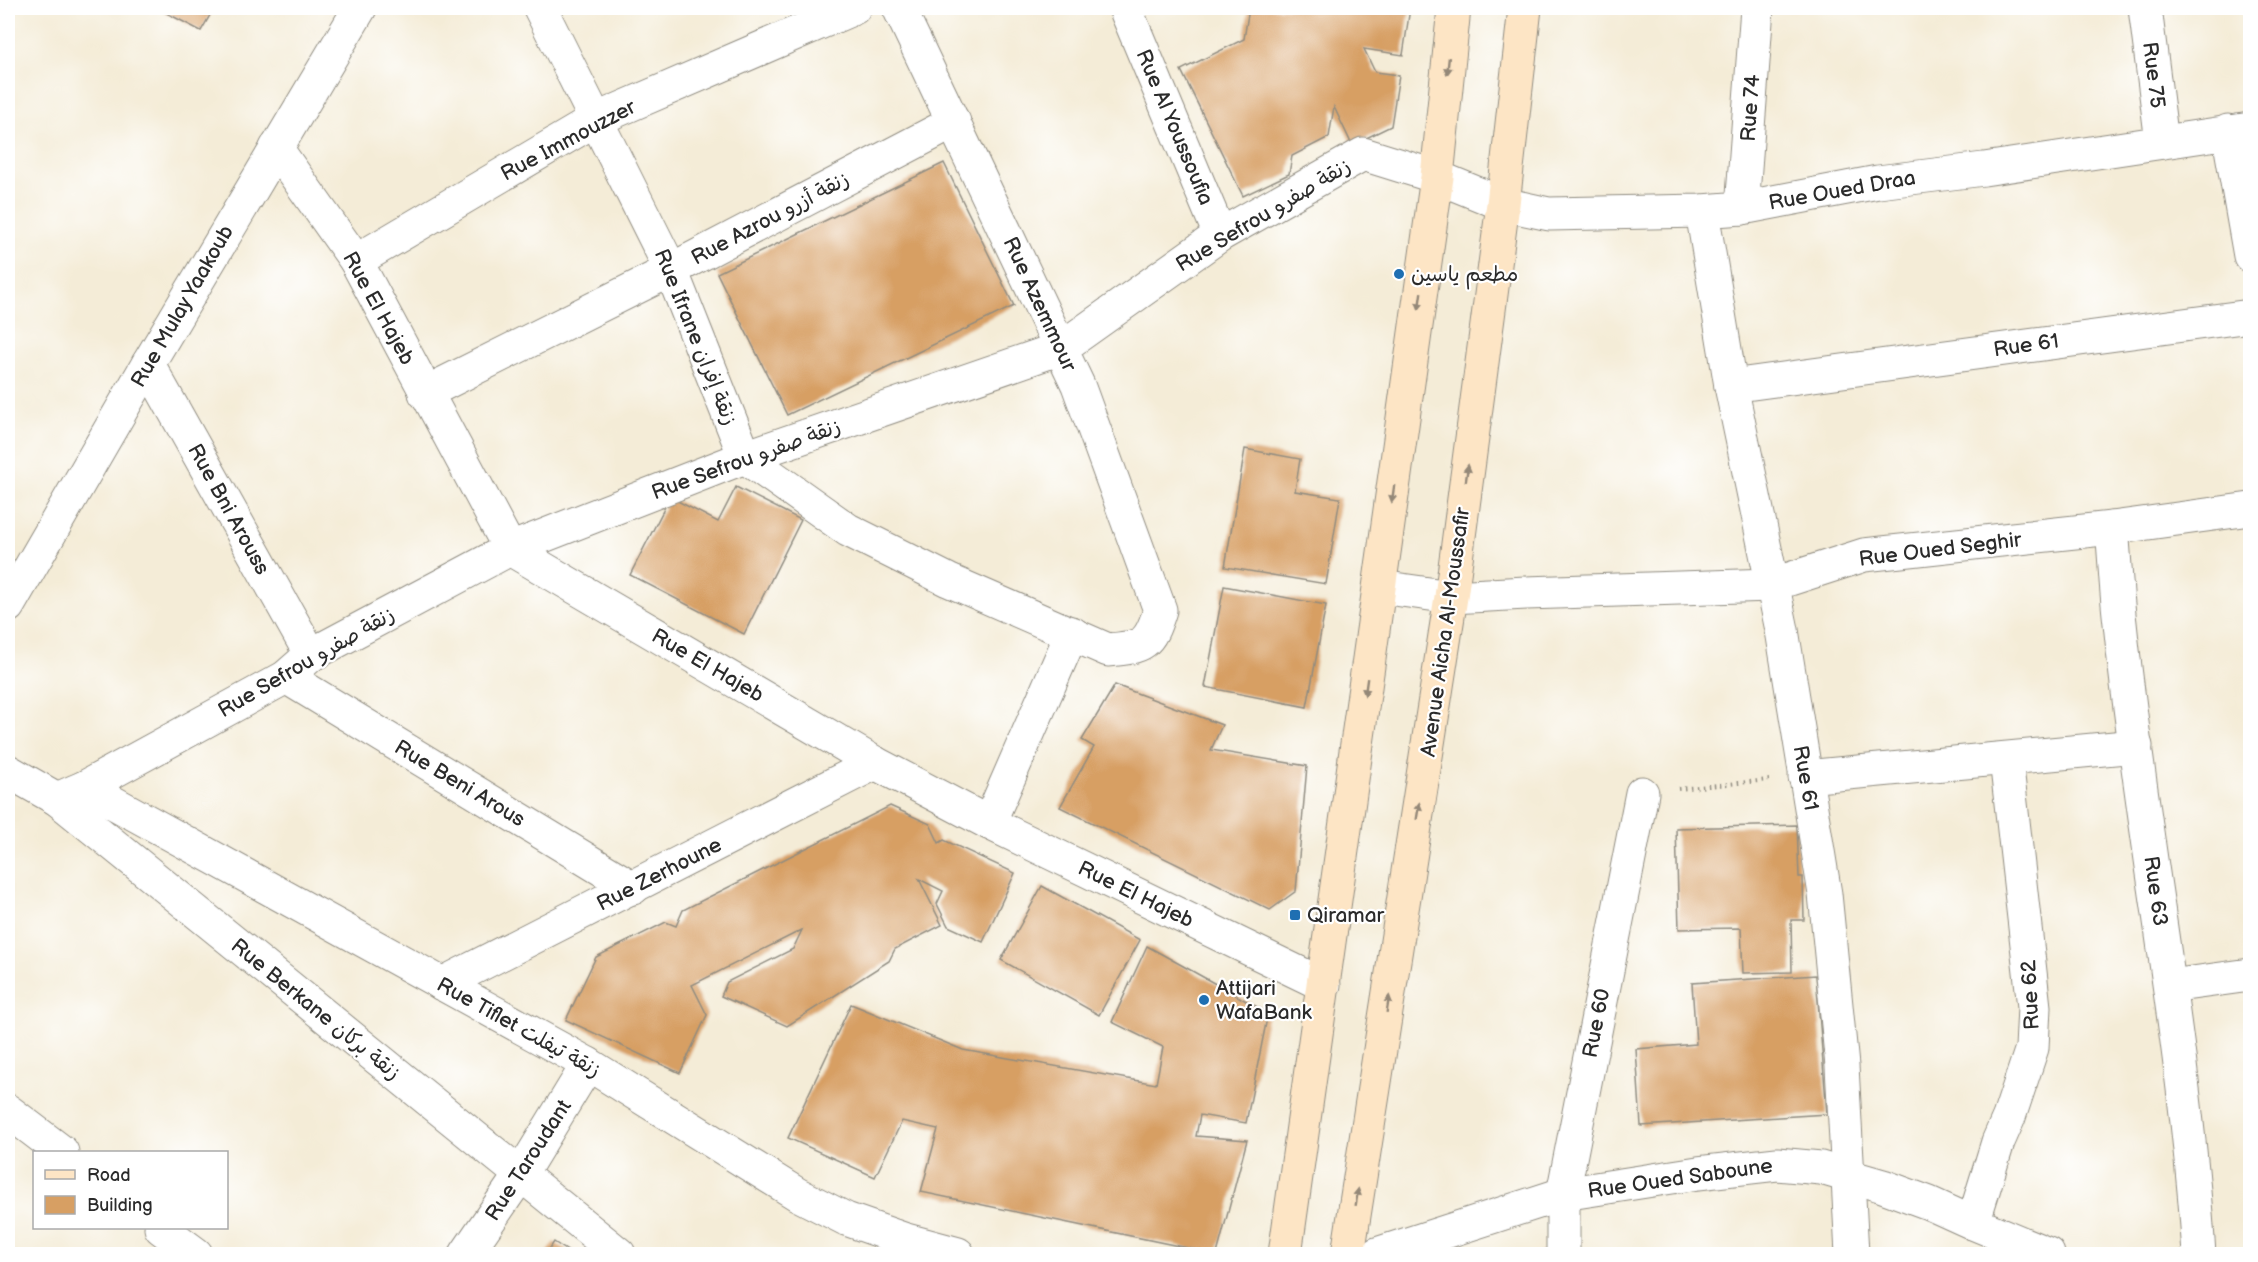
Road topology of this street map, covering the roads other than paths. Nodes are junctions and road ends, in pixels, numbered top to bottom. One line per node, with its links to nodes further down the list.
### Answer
1 (360, 8): 14 (street, Rue Mulay Yaakoub)
2 (540, 8): 10 (street, Rue Ifrane زنقة إفران)
3 (854, 8): 10 (street, Rue Immouzzer)
4 (899, 8): 11 (street, Rue Azemmour)
5 (1454, 8): 15 (main road, one-way to 15)
6 (1526, 8): 16 (main road, Avenue Aicha Al-Moussafir)
7 (1757, 8): 17 (street, Rue 74)
8 (2145, 8): 13 (street, Rue 75)
9 (1132, 12): 19 (street, Rue Al Youssoufia)
10 (595, 120): 21 (street, Rue Immouzzer); 22 (street, Rue Ifrane زنقة إفران)
11 (954, 123): 22 (street, Rue Azrou زنقة أزرو); 24 (street, Rue Azemmour)
12 (2239, 130): 13 (street, Rue Oued Draa); 20 (street)
13 (2162, 142): 17 (street, Rue Oued Draa)
14 (276, 148): 21 (street, Rue El Hajeb); 25 (street, Rue Mulay Yaakoub)
15 (1437, 177): 16 (street, Rue Oued Draa); 19 (street, Rue Sefrou زنقة صفرو); 33 (main road, one-way to 33)
16 (1503, 204): 18 (street, Rue Oued Draa); 34 (main road, Avenue Aicha Al-Moussafir, one-way to 16)
17 (1742, 208): 18 (street, Rue Oued Draa)
18 (1702, 211): 26 (street, Rue 61)
19 (1220, 235): 24 (street, Rue Sefrou زنقة صفرو)
20 (2250, 256)
21 (356, 261): 27 (street, Rue El Hajeb)
22 (670, 270): 27 (street, Rue Azrou زنقة أزرو); 28 (street, Rue Ifrane زنقة إفران)
23 (2250, 316): 26 (street, Rue 61)
24 (1061, 348): 28 (street, Rue Sefrou زنقة صفرو); 36 (street, Rue Azemmour)
25 (148, 364): 35 (street, Rue Mulay Yaakoub); 37 (street, Rue Bni Arouss)
26 (1731, 386): 32 (street, Rue 61)
27 (425, 393): 31 (street, Rue El Hajeb)
28 (745, 457): 31 (street, Rue Sefrou زنقة صفرو); 36 (street)
29 (2250, 509): 30 (street, Rue Oued Seghir)
30 (2112, 528): 32 (street, Rue Oued Seghir); 39 (street, Rue 63)
31 (510, 549): 37 (street, Rue Sefrou زنقة صفرو); 41 (street, Rue El Hajeb)
32 (1771, 585): 34 (street, Rue Oued Seghir); 43 (street, Rue 61)
33 (1380, 587): 34 (street, Rue Oued Seghir); 50 (main road, one-way to 50)
34 (1451, 597): 66 (main road, Avenue Aicha Al-Moussafir, one-way to 34)
35 (8, 606)
36 (1072, 633): 46 (street)
37 (311, 655): 38 (street, Rue Sefrou زنقة صفرو)
38 (286, 677): 44 (street, Rue Sefrou زنقة صفرو); 47 (street, Rue Beni Arous)
39 (2136, 746): 40 (street); 51 (street, Rue 63)
40 (2006, 759): 43 (street); 58 (street, Rue 62)
41 (875, 763): 46 (street, Rue El Hajeb); 47 (street, Rue Zerhoune)
42 (8, 771): 44 (street, Rue Berkane زنقة بركان)
43 (1805, 777): 56 (street, Rue 61)
44 (71, 793): 49 (street, Rue Tiflet زنقة تيفلت); 55 (street, Rue Berkane زنقة بركان)
45 (1642, 793): 57 (street, Rue 60)
46 (990, 823): 50 (street, Rue El Hajeb)
47 (633, 888): 49 (street, Rue Zerhoune)
48 (2250, 975): 51 (street)
49 (442, 984): 52 (street, Rue Tiflet زنقة تيفلت)
50 (1324, 985): 65 (main road)
51 (2170, 986): 70 (street, Rue 63)
52 (588, 1064): 55 (street, Rue Taroudant); 64 (street, Rue Tiflet زنقة تيفلت)
53 (8, 1111): 54 (street)
54 (61, 1151)
55 (521, 1174): 62 (street, Rue Taroudant); 63 (street, Rue Berkane زنقة بركان)
56 (1849, 1176): 57 (street, Rue Oued Saboune); 58 (street, Rue Oued Saboune); 69 (street, Rue 61)
57 (1563, 1194): 67 (street, Rue Oued Saboune); 68 (street, Rue 60)
58 (1973, 1223): 60 (street, Rue Oued Saboune)
59 (164, 1229): 61 (street)
60 (2040, 1253)
61 (196, 1254)
62 (466, 1254)
63 (619, 1254)
64 (958, 1254)
65 (1285, 1254)
66 (1348, 1254)
67 (1377, 1254)
68 (1563, 1254)
69 (1852, 1254)
70 (2199, 1254)

